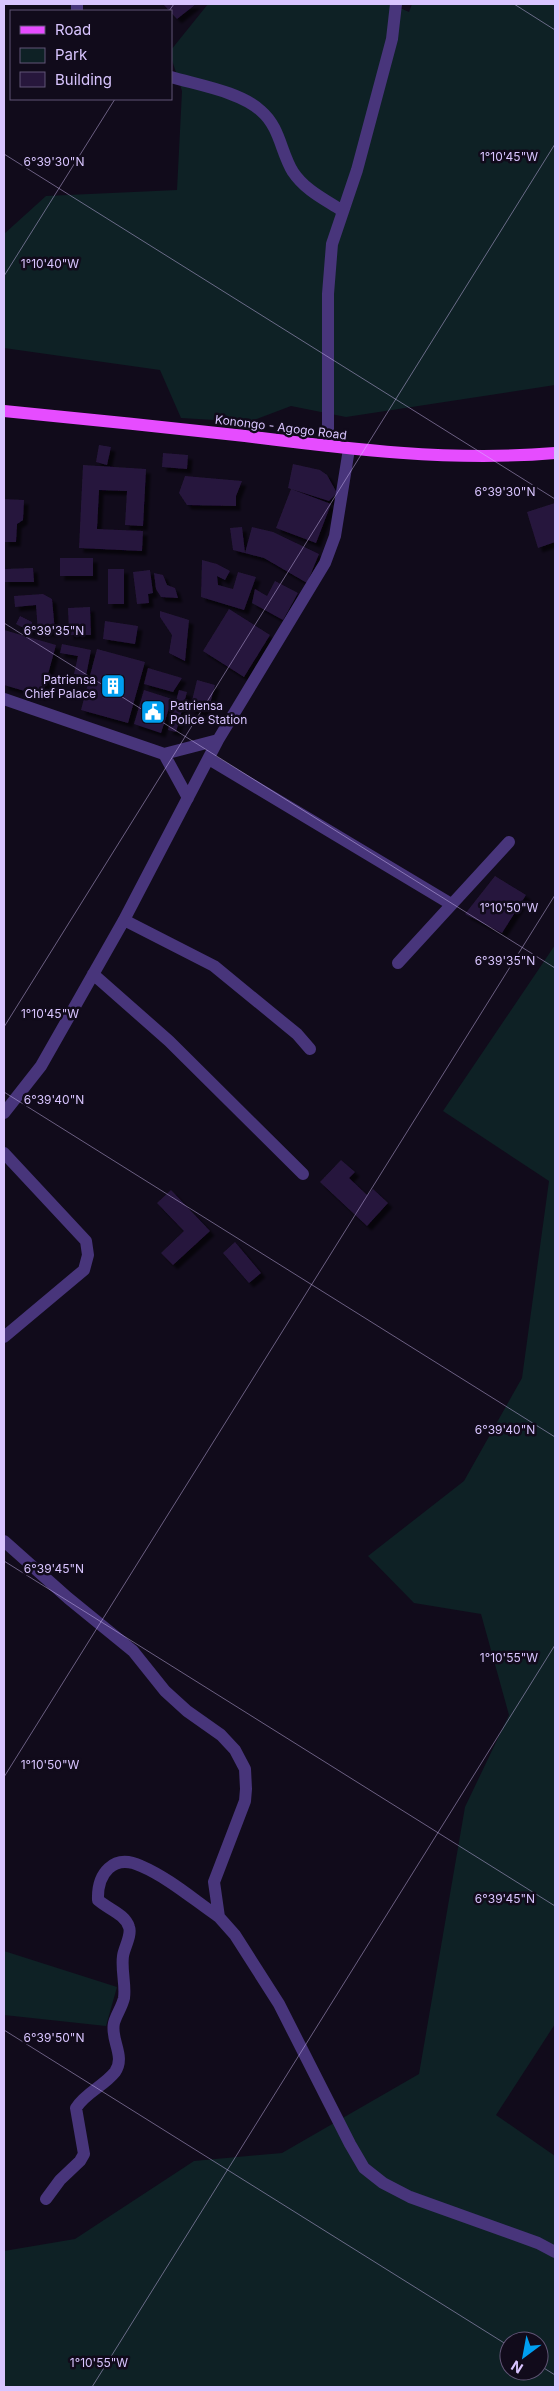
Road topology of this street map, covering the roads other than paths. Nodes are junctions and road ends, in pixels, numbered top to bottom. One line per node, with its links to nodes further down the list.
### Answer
1 (396, 4): 3 (street)
2 (172, 77): 3 (street)
3 (342, 210): 5 (street)
4 (4, 411): 5 (main road, Konongo - Agogo Road)
5 (328, 446): 6 (main road, Konongo - Agogo Road)
6 (349, 449): 7 (main road, Konongo - Agogo Road); 9 (street)
7 (555, 453)
8 (4, 699): 10 (street)
9 (218, 740): 10 (street); 11 (street)
10 (164, 754): 12 (street)
11 (209, 759): 12 (street); 14 (street)
12 (188, 798): 15 (street)
13 (509, 842): 14 (street)
14 (452, 904): 16 (street)
15 (124, 920): 17 (street); 18 (street)
16 (398, 963)
17 (93, 974): 19 (street); 21 (street)
18 (310, 1049)
19 (4, 1113)
20 (4, 1152): 22 (street)
21 (303, 1174)
22 (4, 1337)
23 (4, 1542): 24 (street)
24 (219, 1917): 25 (street); 26 (street)
25 (46, 2199)
26 (555, 2252)

